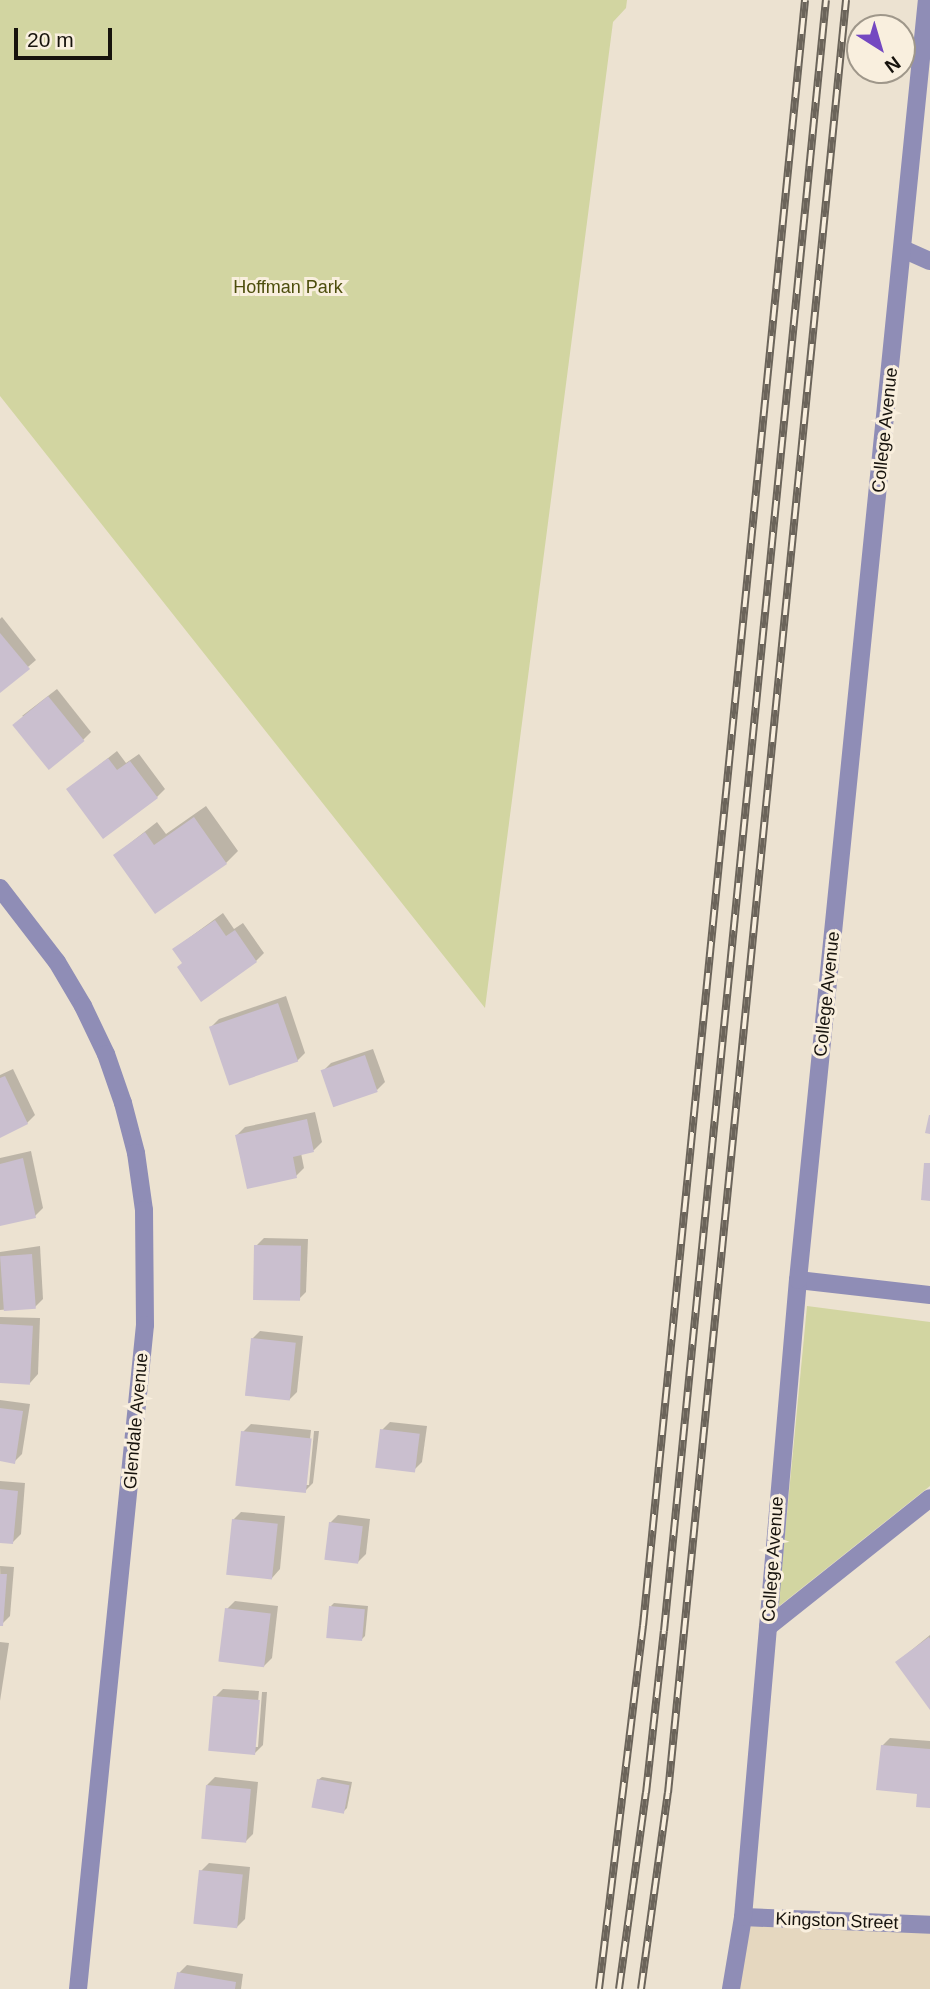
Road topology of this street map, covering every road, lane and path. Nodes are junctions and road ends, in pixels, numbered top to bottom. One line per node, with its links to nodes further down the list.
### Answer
1 (928, 0): 2 (street, College Avenue)
2 (905, 250): 3 (street); 5 (street, College Avenue)
3 (930, 261)
4 (0, 888): 11 (street, Glendale Avenue)
5 (798, 1280): 6 (street); 8 (street, College Avenue)
6 (930, 1295)
7 (930, 1498): 8 (street)
8 (768, 1627): 9 (street, College Avenue)
9 (743, 1917): 10 (street, Kingston Street); 12 (street, College Avenue)
10 (930, 1925)
11 (78, 1989)
12 (731, 1989)

